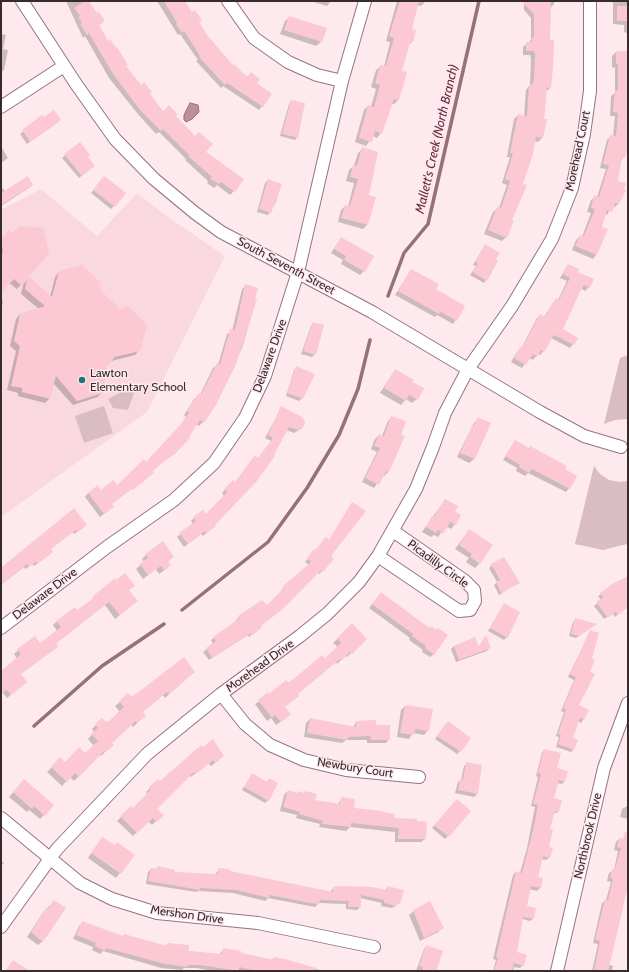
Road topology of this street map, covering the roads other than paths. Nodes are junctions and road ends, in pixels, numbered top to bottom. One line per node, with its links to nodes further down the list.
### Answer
1 (22, 1): 5 (street, South Seventh Street)
2 (228, 1): 6 (street)
3 (365, 1): 6 (street, Delaware Drive)
4 (590, 1): 9 (street, Morehead Court)
5 (64, 66): 7 (street); 8 (street, South Seventh Street)
6 (342, 81): 8 (street, Delaware Drive)
7 (1, 107)
8 (298, 272): 9 (street, South Seventh Street); 13 (street, Delaware Drive)
9 (468, 369): 10 (street, South Seventh Street); 11 (street, Morehead Drive)
10 (621, 447)
11 (393, 531): 12 (street, Morehead Drive); 12 (street, Picadilly Circle)
12 (378, 556): 14 (street, Morehead Drive)
13 (1, 628)
14 (221, 694): 16 (street, Newbury Court); 18 (street, Morehead Drive)
15 (628, 703): 21 (street, Northbrook Drive)
16 (419, 777)
17 (1, 818): 18 (street, Mershon Drive)
18 (49, 858): 19 (street, Morehead Drive); 20 (street, Mershon Drive)
19 (1, 927)
20 (374, 947)
21 (557, 971)

